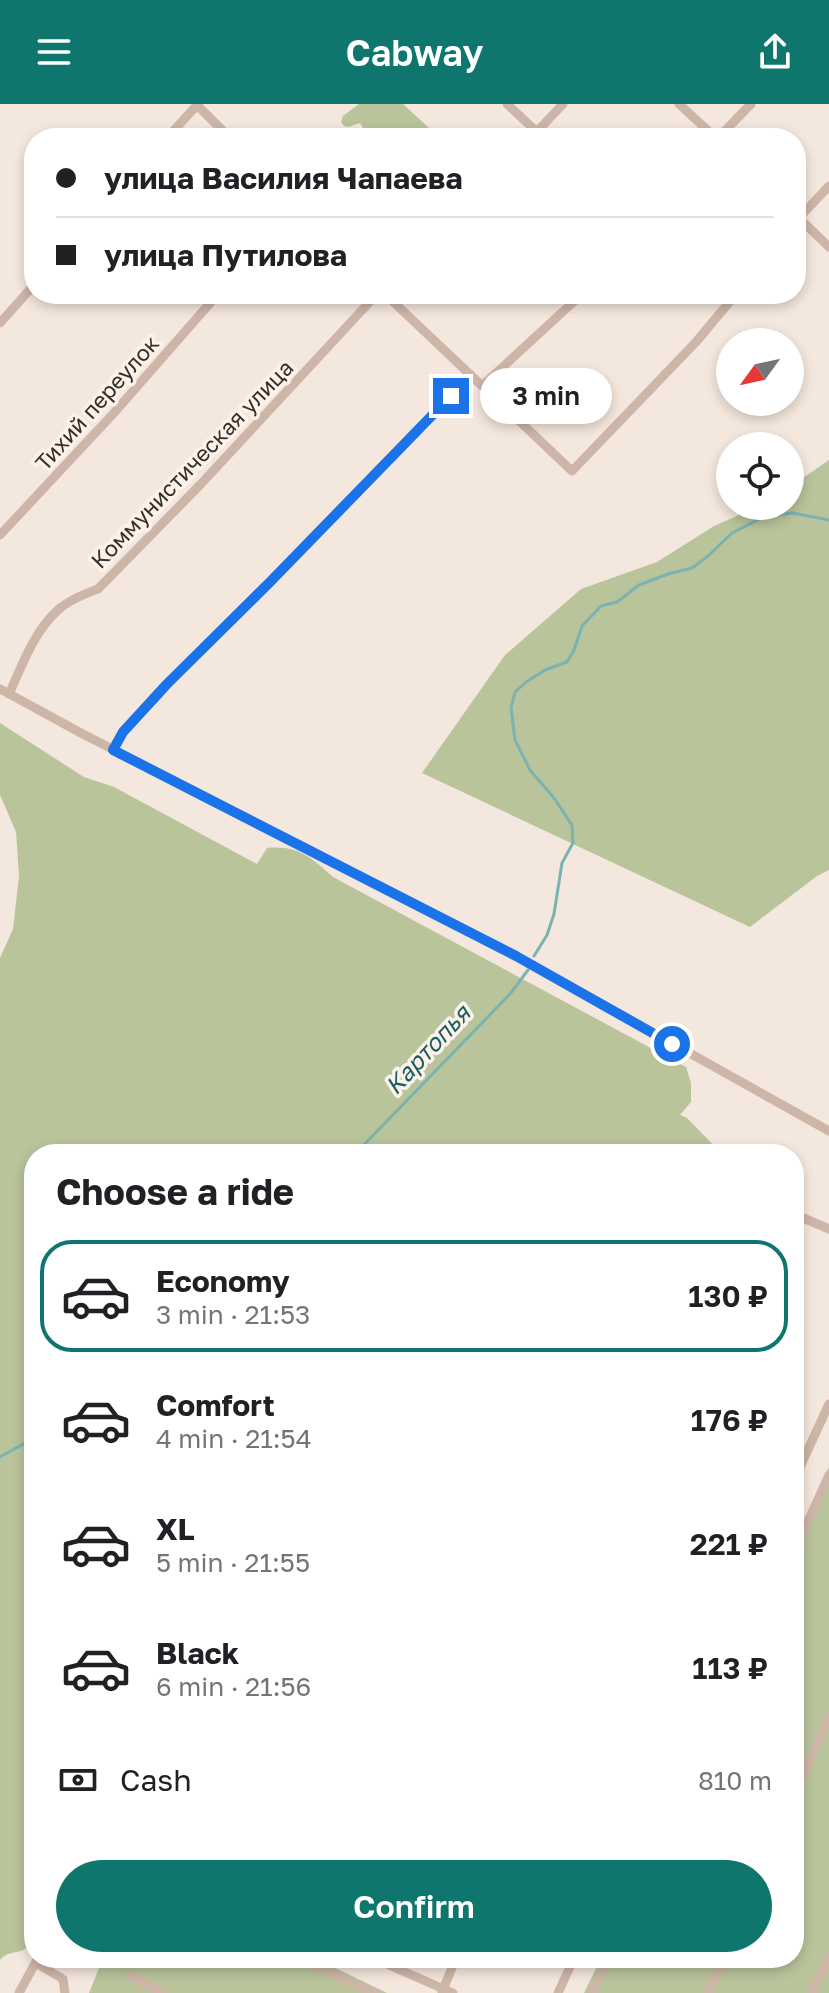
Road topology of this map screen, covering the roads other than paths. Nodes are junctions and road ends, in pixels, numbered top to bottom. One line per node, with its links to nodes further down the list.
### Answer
1 (197, 104): 7 (street); 8 (street)
2 (507, 104): 9 (street)
3 (563, 104): 10 (street)
4 (679, 104): 6 (street)
5 (751, 104): 11 (street)
6 (704, 127)
7 (176, 128)
8 (220, 128)
9 (528, 128)
10 (541, 128)
11 (727, 128)
12 (829, 186): 13 (street)
13 (806, 209)
14 (806, 226): 15 (street)
15 (829, 247)
16 (24, 296): 22 (street)
17 (209, 304): 25 (street, Тихий переулок)
18 (368, 304): 26 (street, Коммунистическая улица)
19 (396, 304): 23 (street)
20 (571, 304): 24 (street)
21 (728, 304): 24 (street)
22 (0, 323)
23 (471, 375): 24 (street); 27 (street)
24 (482, 386)
25 (0, 535)
26 (4, 691): 27 (street)
27 (113, 750): 28 (street)
28 (829, 1131)
29 (804, 1218): 30 (street)
30 (829, 1229)
31 (829, 1404): 32 (street)
32 (804, 1458)
33 (829, 1475): 34 (street)
34 (804, 1530)
35 (829, 1716): 36 (street)
36 (804, 1773)
37 (829, 1955): 55 (street)
38 (33, 1968): 48 (street)
39 (48, 1968): 49 (street)
40 (319, 1968): 51 (street)
41 (395, 1968): 47 (street)
42 (453, 1968): 47 (street)
43 (569, 1968): 52 (street)
44 (603, 1968): 53 (street)
45 (719, 1968): 54 (street)
46 (130, 1976): 50 (street)
47 (446, 1991)
48 (19, 1993)
49 (65, 1993)
50 (163, 1993)
51 (375, 1993)
52 (558, 1993)
53 (592, 1993)
54 (708, 1993)
55 (812, 1993)

